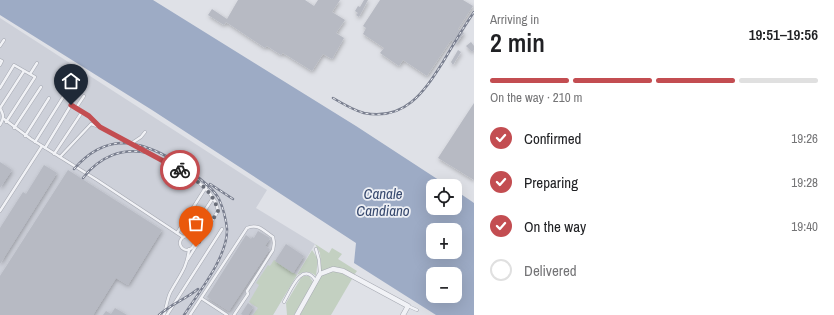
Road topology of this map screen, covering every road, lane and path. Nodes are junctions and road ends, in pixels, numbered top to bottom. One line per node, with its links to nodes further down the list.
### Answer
1 (4, 40): 2 (lane)
2 (0, 46)
3 (0, 60): 5 (lane)
4 (37, 64): 7 (lane)
5 (0, 65)
6 (24, 71): 7 (lane); 10 (lane); 13 (lane)
7 (30, 74): 16 (lane)
8 (41, 86): 19 (lane)
9 (70, 86): 22 (lane)
10 (0, 88)
11 (84, 96): 14 (lane)
12 (49, 98): 21 (lane)
13 (0, 108): 16 (lane)
14 (76, 108): 15 (lane); 24 (lane)
15 (82, 112): 18 (lane); 25 (lane)
16 (5, 120): 17 (lane); 19 (lane)
17 (0, 125)
18 (100, 127): 23 (lane); 26 (lane)
19 (14, 128): 21 (lane)
20 (145, 132): 23 (lane)
21 (25, 136): 22 (lane)
22 (35, 142): 24 (lane)
23 (132, 144): 27 (lane)
24 (43, 147): 25 (lane); 29 (lane)
25 (54, 154): 26 (lane)
26 (60, 157): 31 (lane)
27 (206, 187): 28 (lane); 31 (lane)
28 (213, 198): 32 (lane); 36 (lane)
29 (0, 211)
30 (222, 229): 43 (lane)
31 (177, 234): 33 (lane)
32 (188, 236): 33 (lane); 34 (lane)
33 (183, 237): 34 (lane)
34 (189, 249): 36 (lane)
35 (316, 249): 37 (lane)
36 (188, 259): 43 (lane)
37 (320, 274): 38 (street); 41 (street)
38 (316, 281): 40 (lane); 47 (street)
39 (200, 298): 44 (lane); 45 (lane); 46 (lane)
40 (284, 302)
41 (408, 306): 42 (lane); 48 (street)
42 (417, 310)
43 (165, 315)
44 (190, 315)
45 (227, 315)
46 (234, 315)
47 (297, 315)
48 (403, 315)

